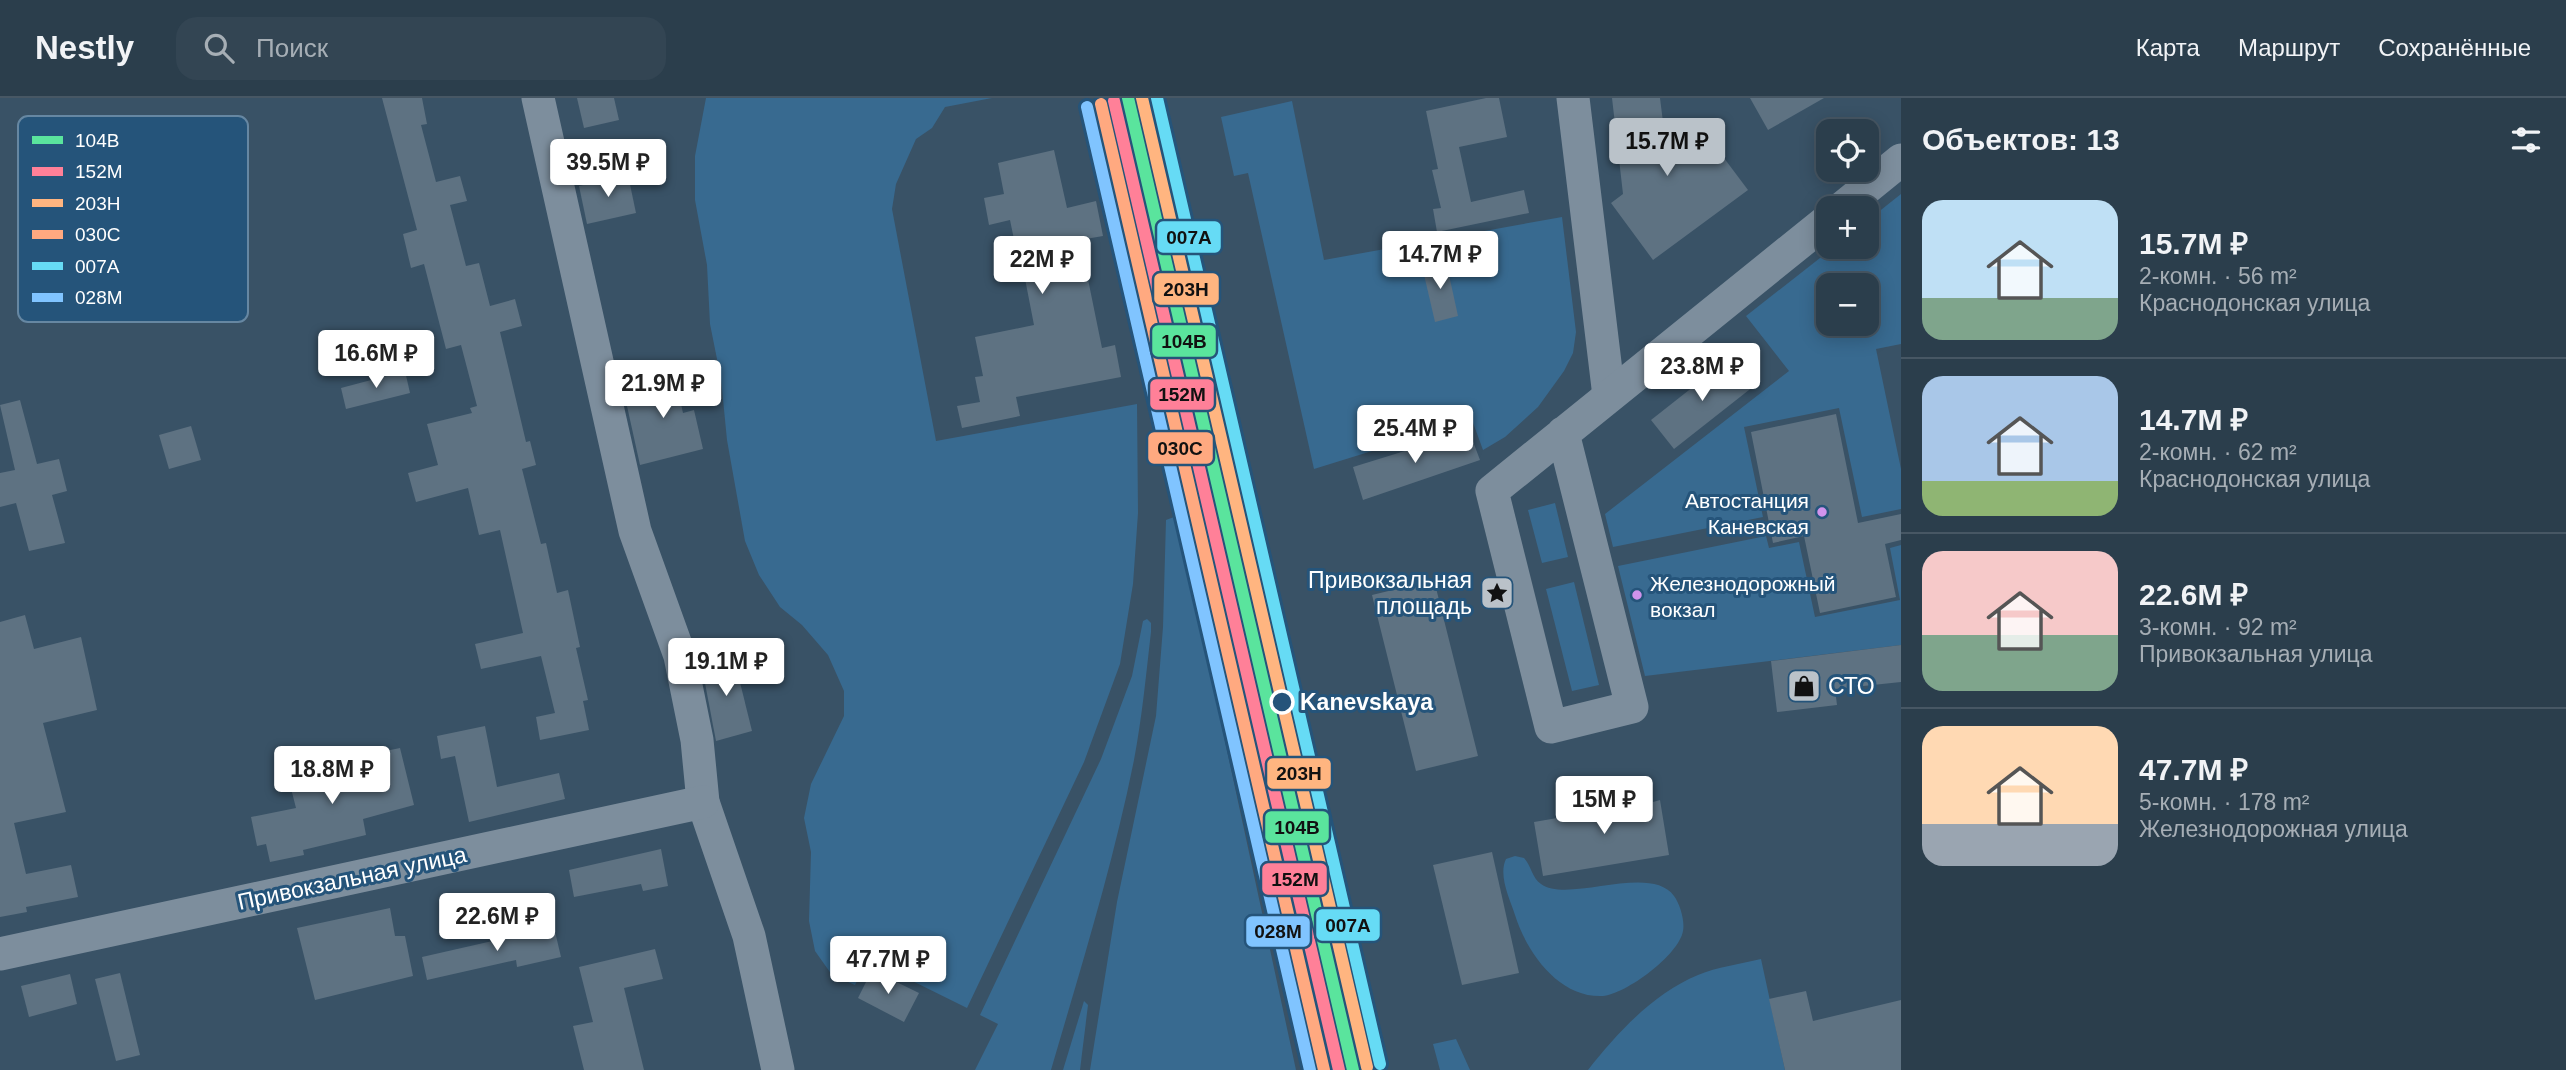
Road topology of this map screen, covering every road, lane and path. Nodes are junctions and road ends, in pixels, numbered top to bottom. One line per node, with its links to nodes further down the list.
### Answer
1 (538, 98): 8 (street)
2 (1573, 98): 6 (street)
3 (1901, 160): 4 (street)
4 (1857, 196)
5 (1816, 229): 6 (street)
6 (1609, 396): 7 (street)
7 (1563, 433): 7 (street)
8 (703, 802): 9 (street, Привокзальная улица); 10 (street)
9 (0, 954)
10 (778, 1070)

